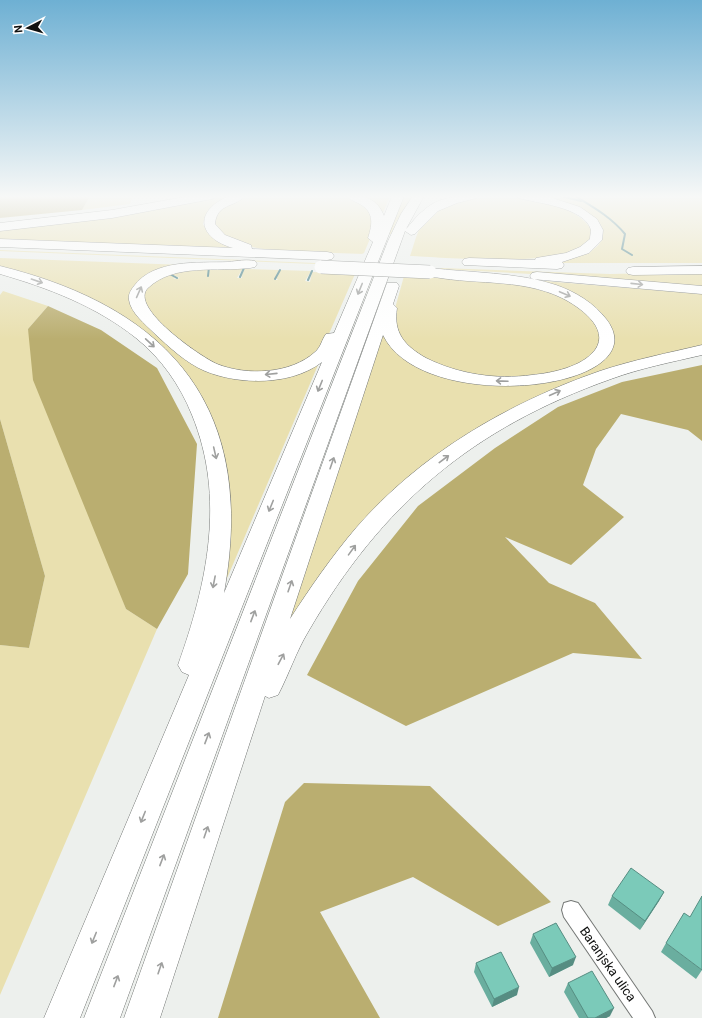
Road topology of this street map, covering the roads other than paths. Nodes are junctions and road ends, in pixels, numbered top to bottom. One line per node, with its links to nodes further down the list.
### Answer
1 (13, 244): 10 (highway)
2 (231, 244): 10 (highway)
3 (372, 244): 11 (highway)
4 (379, 244): 11 (highway)
5 (393, 244): 29 (highway, one-way to 5)
6 (407, 244): 21 (highway)
7 (592, 244): 13 (highway)
8 (0, 248): 12 (highway)
9 (0, 254): 14 (highway)
10 (308, 255): 12 (highway)
11 (374, 255): 23 (highway, one-way to 23)
12 (324, 261): 14 (highway); 15 (highway, bridge)
13 (478, 263): 15 (highway); 16 (highway)
14 (250, 264): 23 (highway, one-way to 14)
15 (432, 266): 20 (highway); 21 (highway, one-way to 21); 22 (highway, one-way to 22)
16 (589, 266)
17 (702, 266): 18 (highway)
18 (619, 267)
19 (0, 270): 26 (highway, one-way to 26)
20 (702, 270)
21 (391, 290): 25 (highway, one-way to 21)
22 (702, 290)
23 (346, 324): 26 (highway, one-way to 26)
24 (702, 350): 25 (highway, one-way to 24)
25 (237, 742): 30 (highway, one-way to 25)
26 (158, 781): 28 (highway, one-way to 28)
27 (570, 910): 31 (street, Baranjska ulica)
28 (62, 1018)
29 (102, 1018)
30 (142, 1018)
31 (645, 1018)

